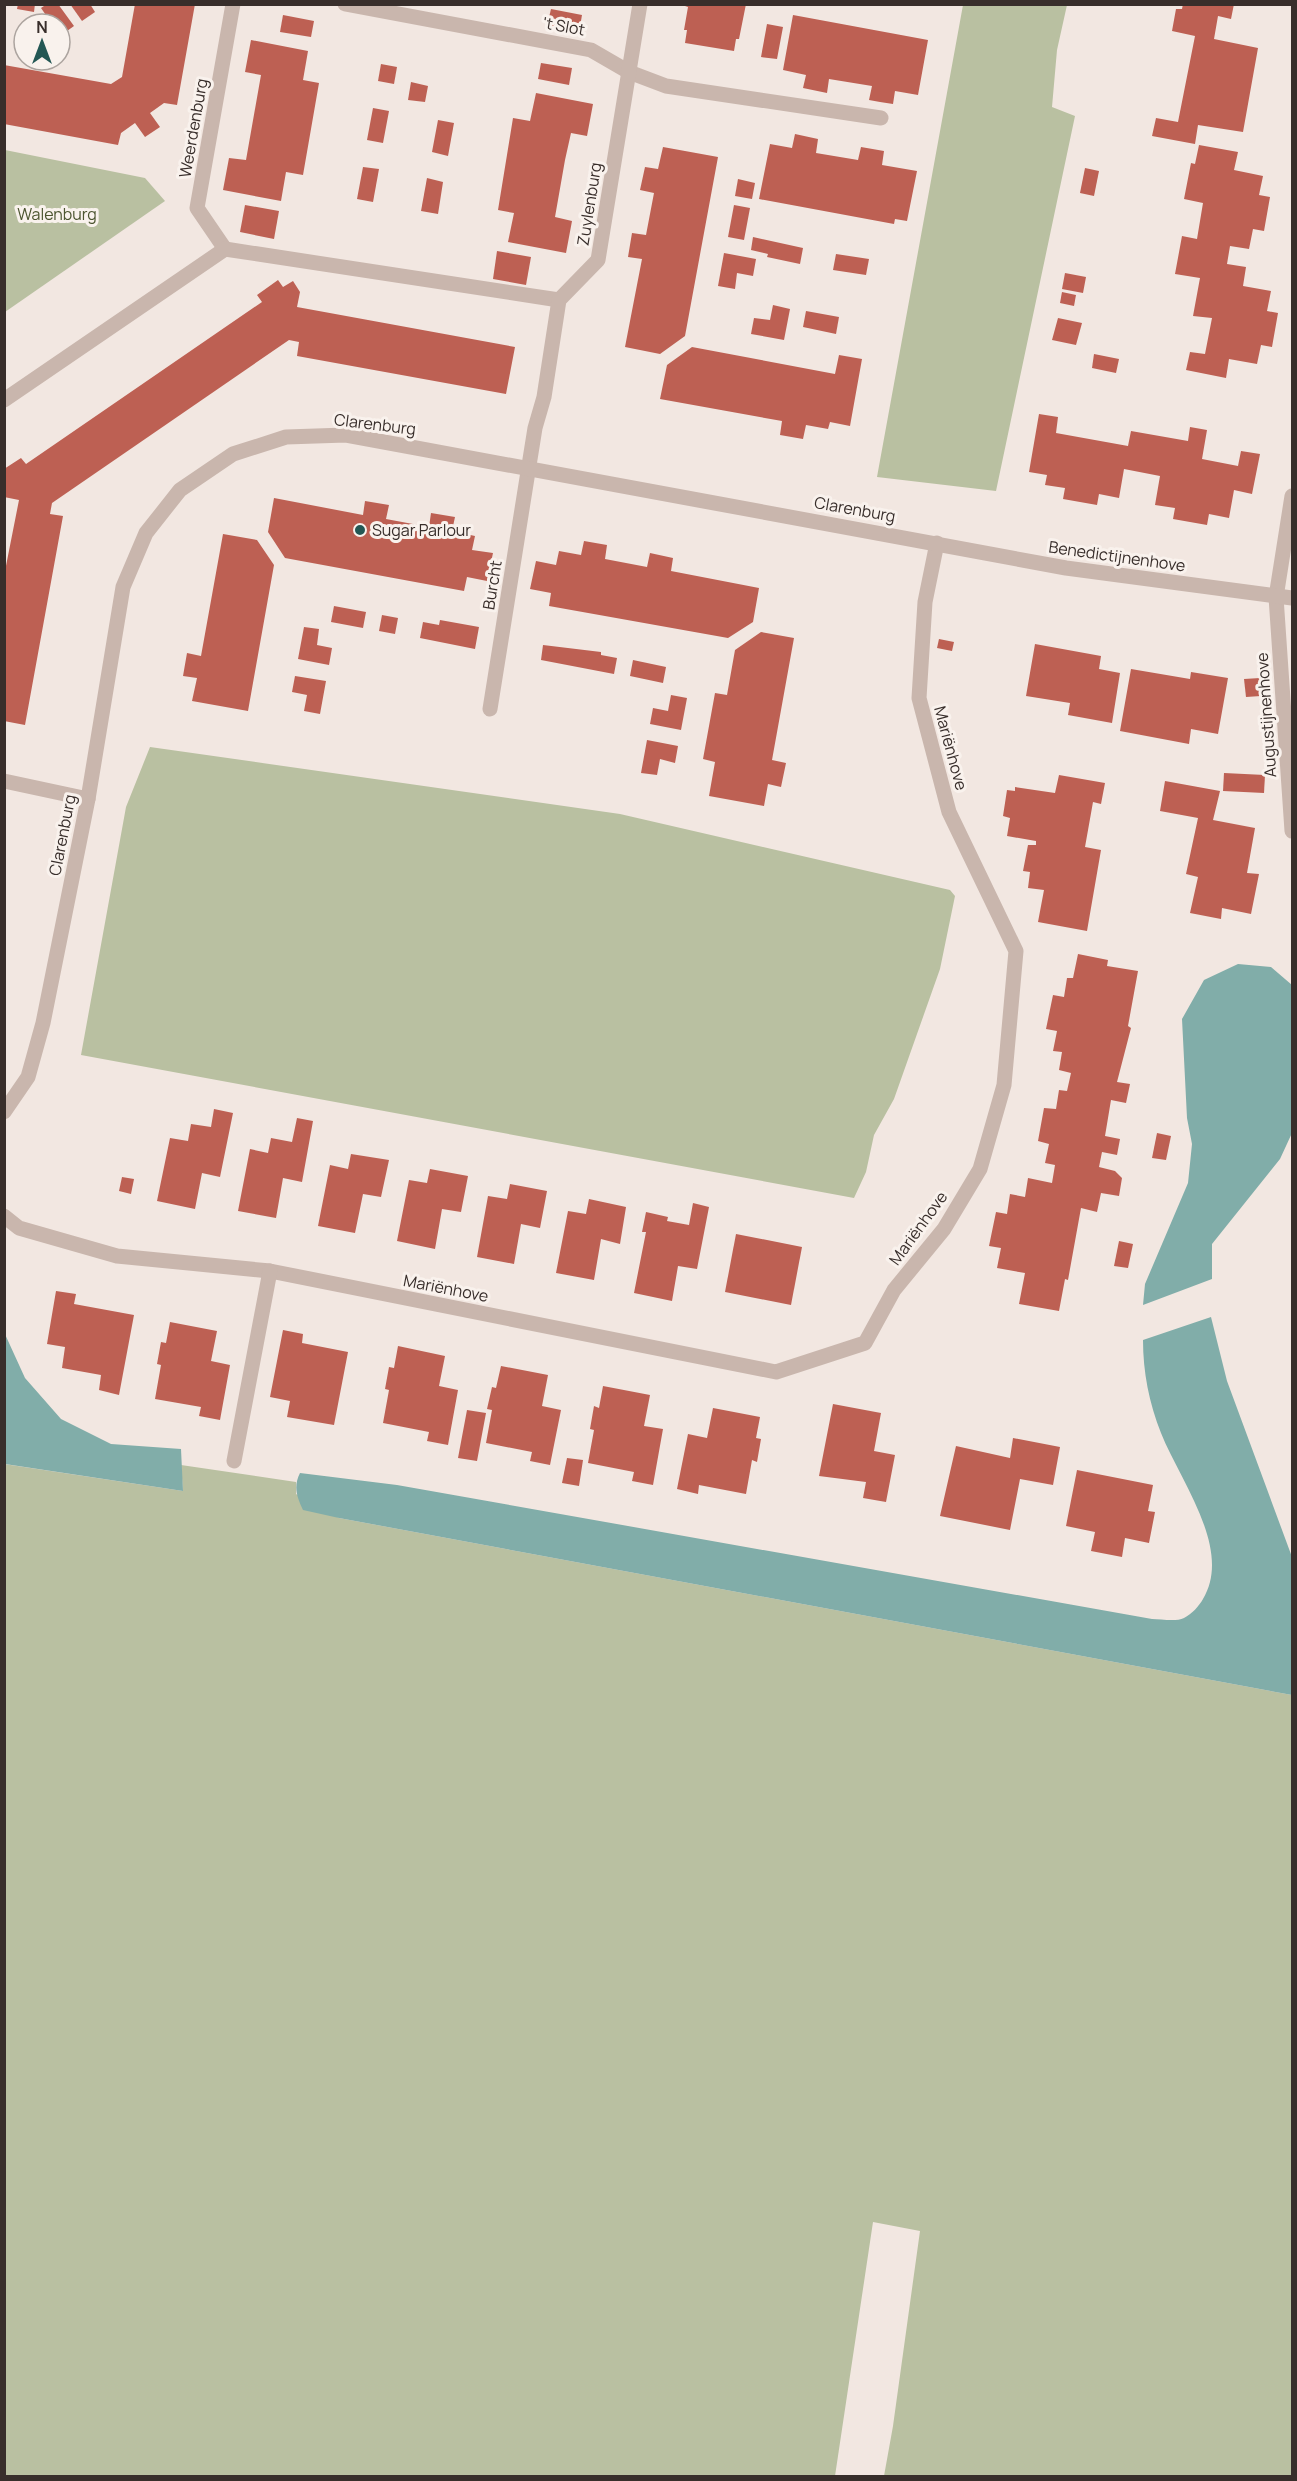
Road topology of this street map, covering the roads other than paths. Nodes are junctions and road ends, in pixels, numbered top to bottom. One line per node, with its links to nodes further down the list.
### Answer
1 (233, 4): 6 (street, Weerdenburg)
2 (345, 4): 4 (street, 't Slot)
3 (640, 4): 4 (street, Zuylenburg)
4 (629, 72): 5 (street); 7 (street, Zuylenburg)
5 (881, 118)
6 (225, 249): 7 (street); 8 (street)
7 (560, 300): 9 (street)
8 (4, 400)
9 (529, 467): 11 (street, Clarenburg); 14 (street, Burcht); 16 (street, Clarenburg)
10 (1293, 496): 12 (street, Augustijnenhove)
11 (938, 543): 12 (street, Benedictijnenhove); 20 (street, Mariënhove)
12 (1275, 597): 13 (street, Benedictijnenhove); 17 (street, Augustijnenhove)
13 (1293, 598)
14 (490, 709)
15 (4, 781): 16 (street)
16 (88, 799): 18 (street, Clarenburg)
17 (1293, 831)
18 (4, 1112)
19 (4, 1216): 20 (street, Mariënhove)
20 (270, 1271): 21 (street)
21 (234, 1461)

